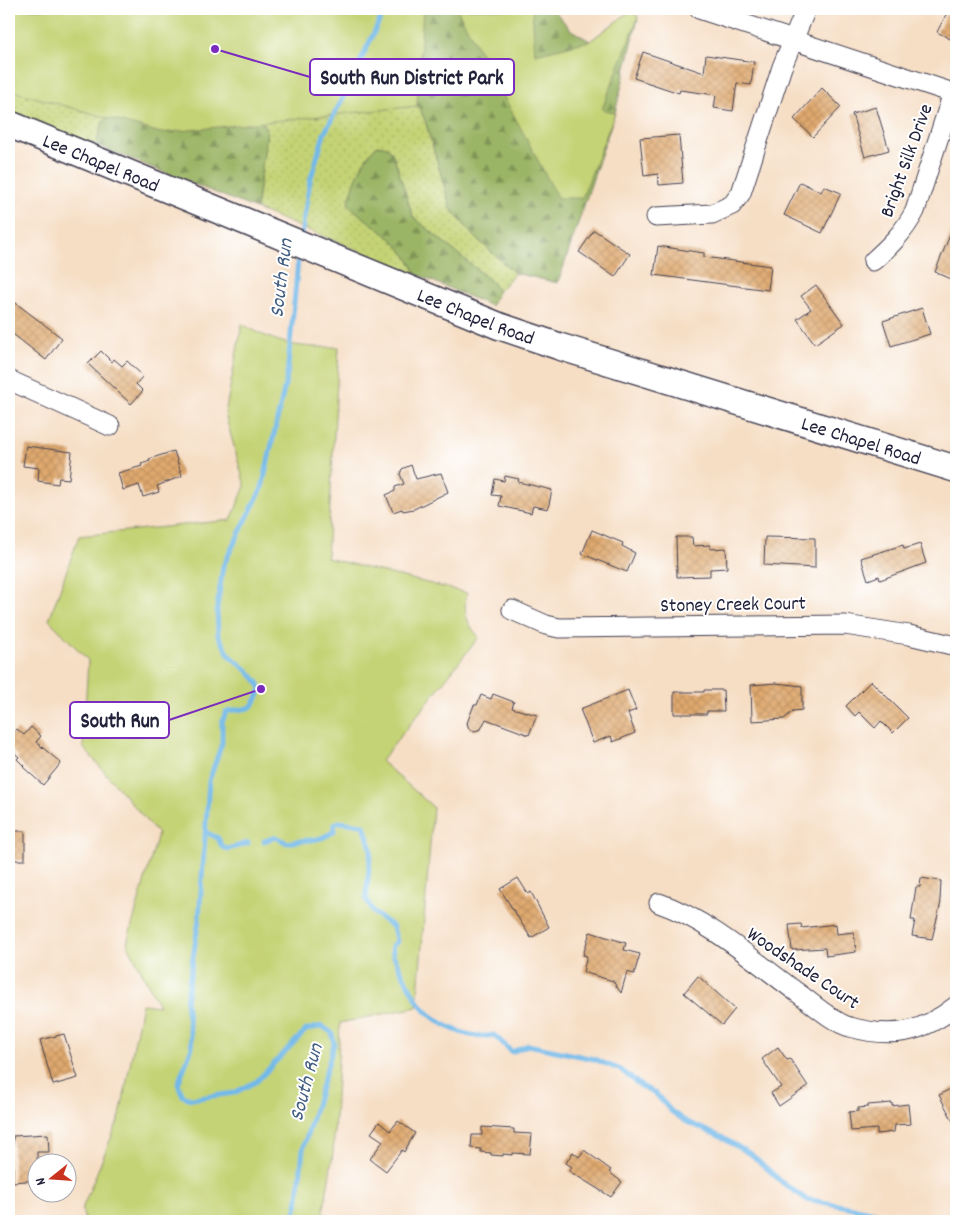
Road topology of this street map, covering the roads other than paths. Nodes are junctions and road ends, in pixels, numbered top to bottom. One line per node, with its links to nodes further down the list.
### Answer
1 (699, 9): 3 (street)
2 (806, 9): 3 (street)
3 (794, 39): 4 (street); 6 (street)
4 (955, 94): 7 (street, Bright Silk Drive)
5 (9, 124): 10 (main road, Lee Chapel Road)
6 (656, 217)
7 (872, 261)
8 (9, 380): 9 (street)
9 (110, 426)
10 (956, 470)
11 (512, 610): 12 (street, Stoney Creek Court)
12 (956, 646)
13 (660, 903): 14 (street, Woodshade Court)
14 (956, 1006)

